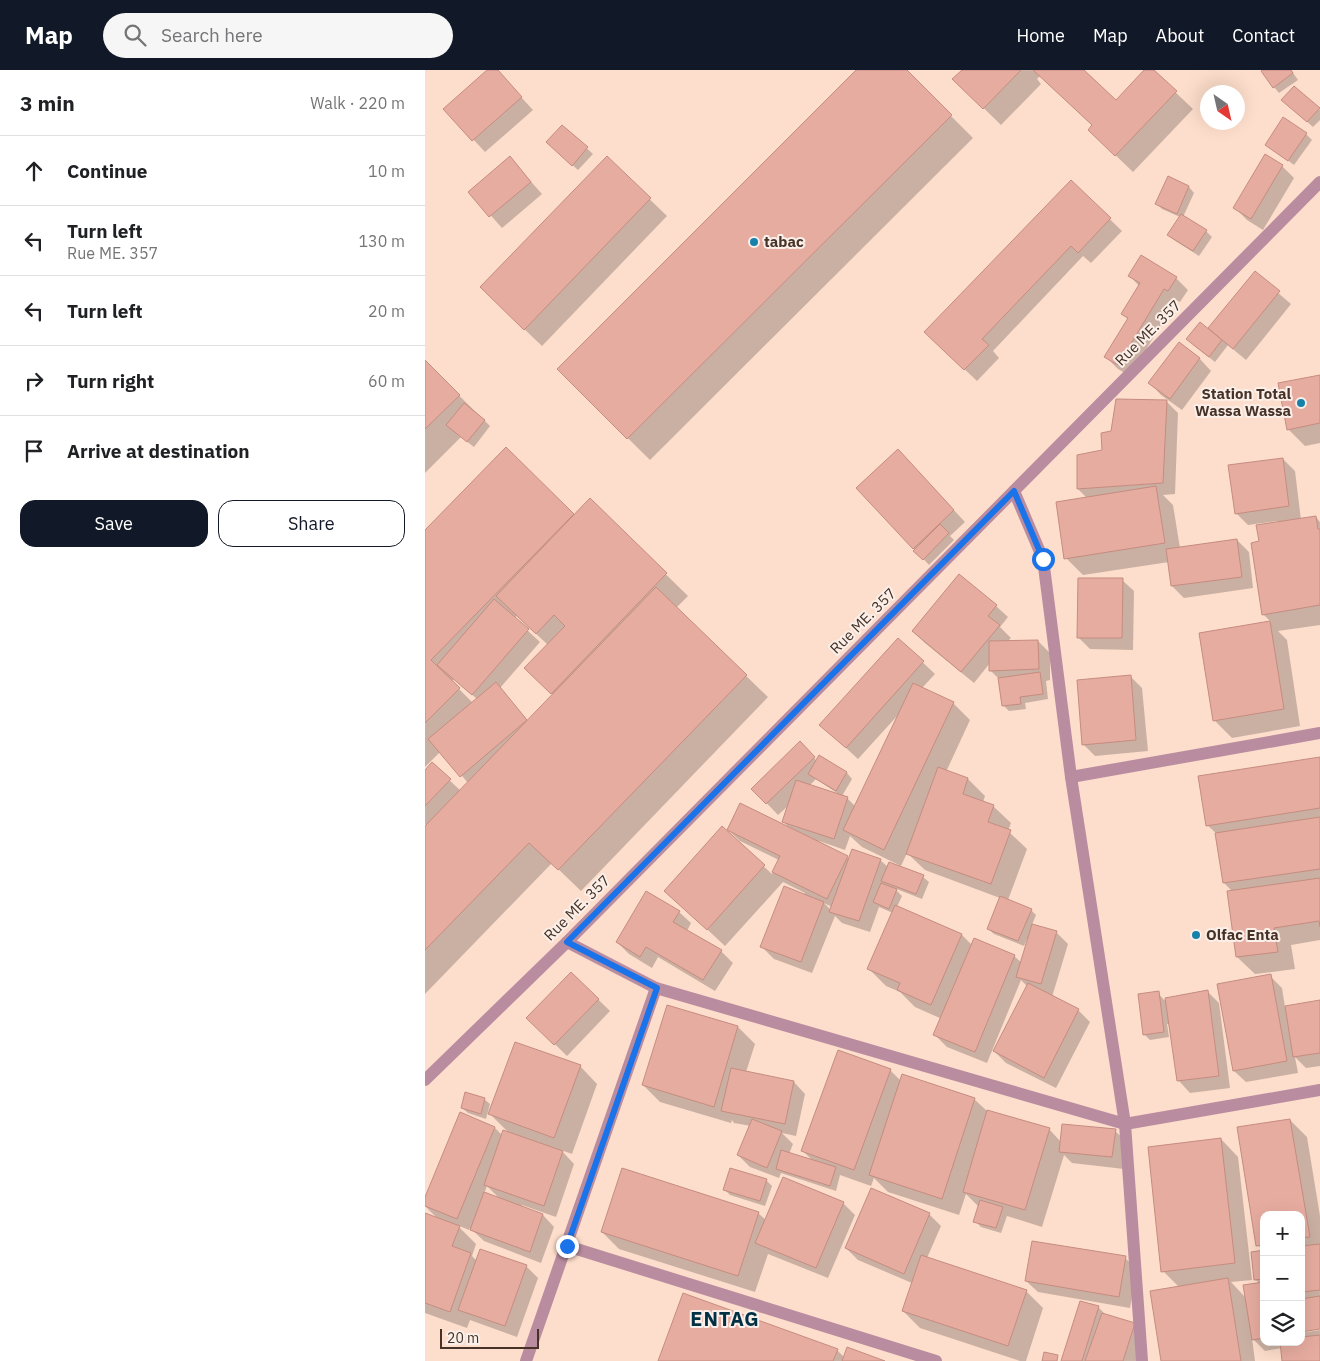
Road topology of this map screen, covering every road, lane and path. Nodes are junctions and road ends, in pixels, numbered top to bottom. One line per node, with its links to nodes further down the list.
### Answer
1 (1320, 182): 2 (street, Rue ME. 357)
2 (1014, 491): 4 (street); 5 (street, Rue ME. 357)
3 (1320, 733): 4 (street)
4 (1071, 777): 9 (street)
5 (567, 942): 6 (street); 7 (street, Rue ME. 357)
6 (657, 988): 9 (street); 10 (street)
7 (425, 1080)
8 (1320, 1090): 9 (street)
9 (1125, 1124): 13 (street)
10 (567, 1246): 11 (street); 12 (street)
11 (526, 1361)
12 (936, 1361)
13 (1142, 1361)

